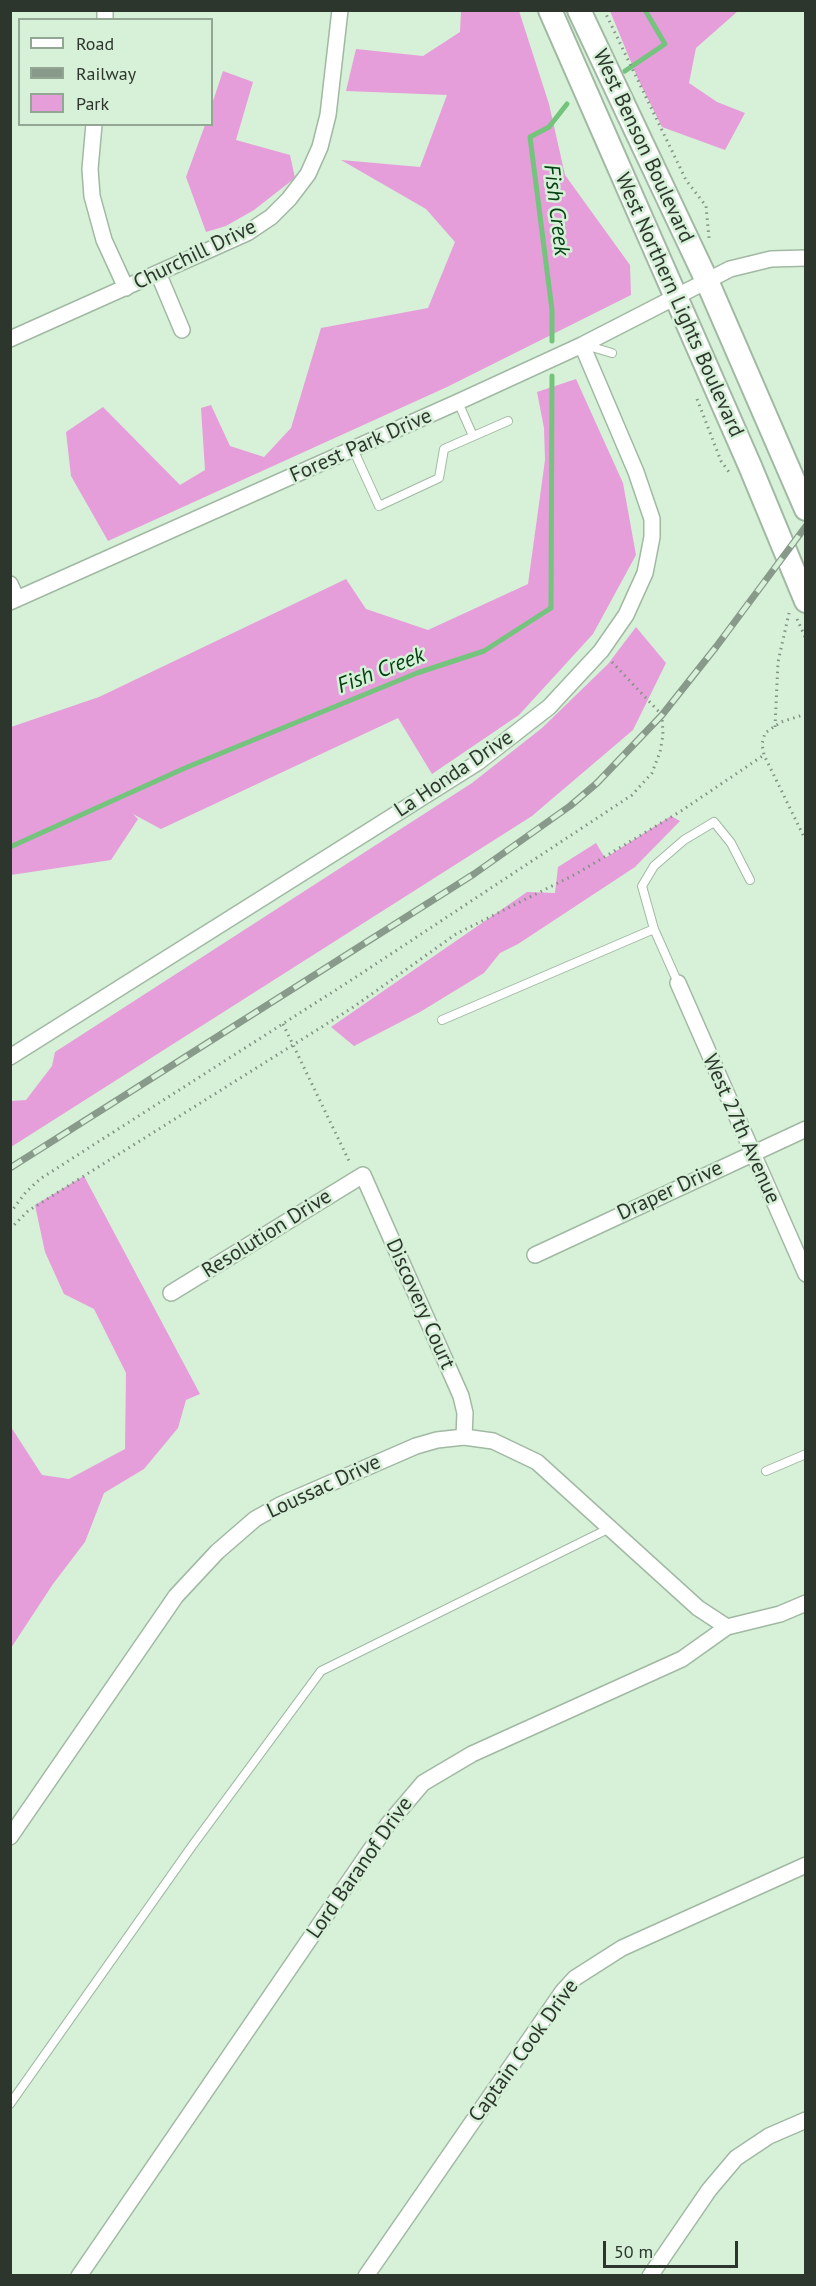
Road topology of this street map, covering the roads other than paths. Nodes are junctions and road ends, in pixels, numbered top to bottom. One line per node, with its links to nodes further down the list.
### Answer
1 (340, 10): 6 (street, Churchill Drive)
2 (550, 10): 9 (main road, West Northern Lights Boulevard)
3 (579, 10): 7 (main road, West Benson Boulevard)
4 (94, 126): 8 (street)
5 (806, 258): 7 (street)
6 (158, 273): 8 (street, Churchill Drive); 10 (street)
7 (706, 281): 9 (street, Forest Park Drive); 18 (main road, West Northern Lights Boulevard)
8 (126, 288): 11 (street, Churchill Drive)
9 (675, 296): 12 (street, Forest Park Drive); 21 (main road, West Northern Lights Boulevard)
10 (182, 330)
11 (10, 339)
12 (582, 345): 13 (lane); 14 (street, Forest Park Drive); 26 (street, La Honda Drive)
13 (612, 353)
14 (458, 402): 16 (lane); 17 (street, Forest Park Drive)
15 (507, 422): 16 (lane)
16 (473, 436): 17 (lane)
17 (353, 449): 20 (street, Forest Park Drive)
18 (806, 509)
19 (10, 584): 20 (street)
20 (14, 601)
21 (798, 603)
22 (750, 880): 23 (lane)
23 (654, 929): 24 (lane); 25 (lane)
24 (678, 983): 28 (street, West 27th Avenue)
25 (442, 1020)
26 (10, 1057)
27 (806, 1129): 28 (street, Draper Drive)
28 (752, 1152): 30 (street, Draper Drive); 31 (street, West 27th Avenue)
29 (360, 1177): 32 (street, Resolution Drive); 33 (street, Discovery Court)
30 (535, 1255)
31 (806, 1274)
32 (171, 1293)
33 (464, 1437): 36 (street, Loussac Drive); 39 (street, Loussac Drive)
34 (806, 1454): 35 (lane)
35 (766, 1471)
36 (610, 1528): 38 (street, Loussac Drive); 41 (lane)
37 (806, 1603): 38 (street, Lord Baranof Drive)
38 (727, 1627): 43 (street, Lord Baranof Drive)
39 (10, 1837)
40 (806, 1865): 44 (street, Captain Cook Drive)
41 (10, 2104)
42 (806, 2120): 45 (street)
43 (80, 2276)
44 (366, 2276)
45 (650, 2276)

